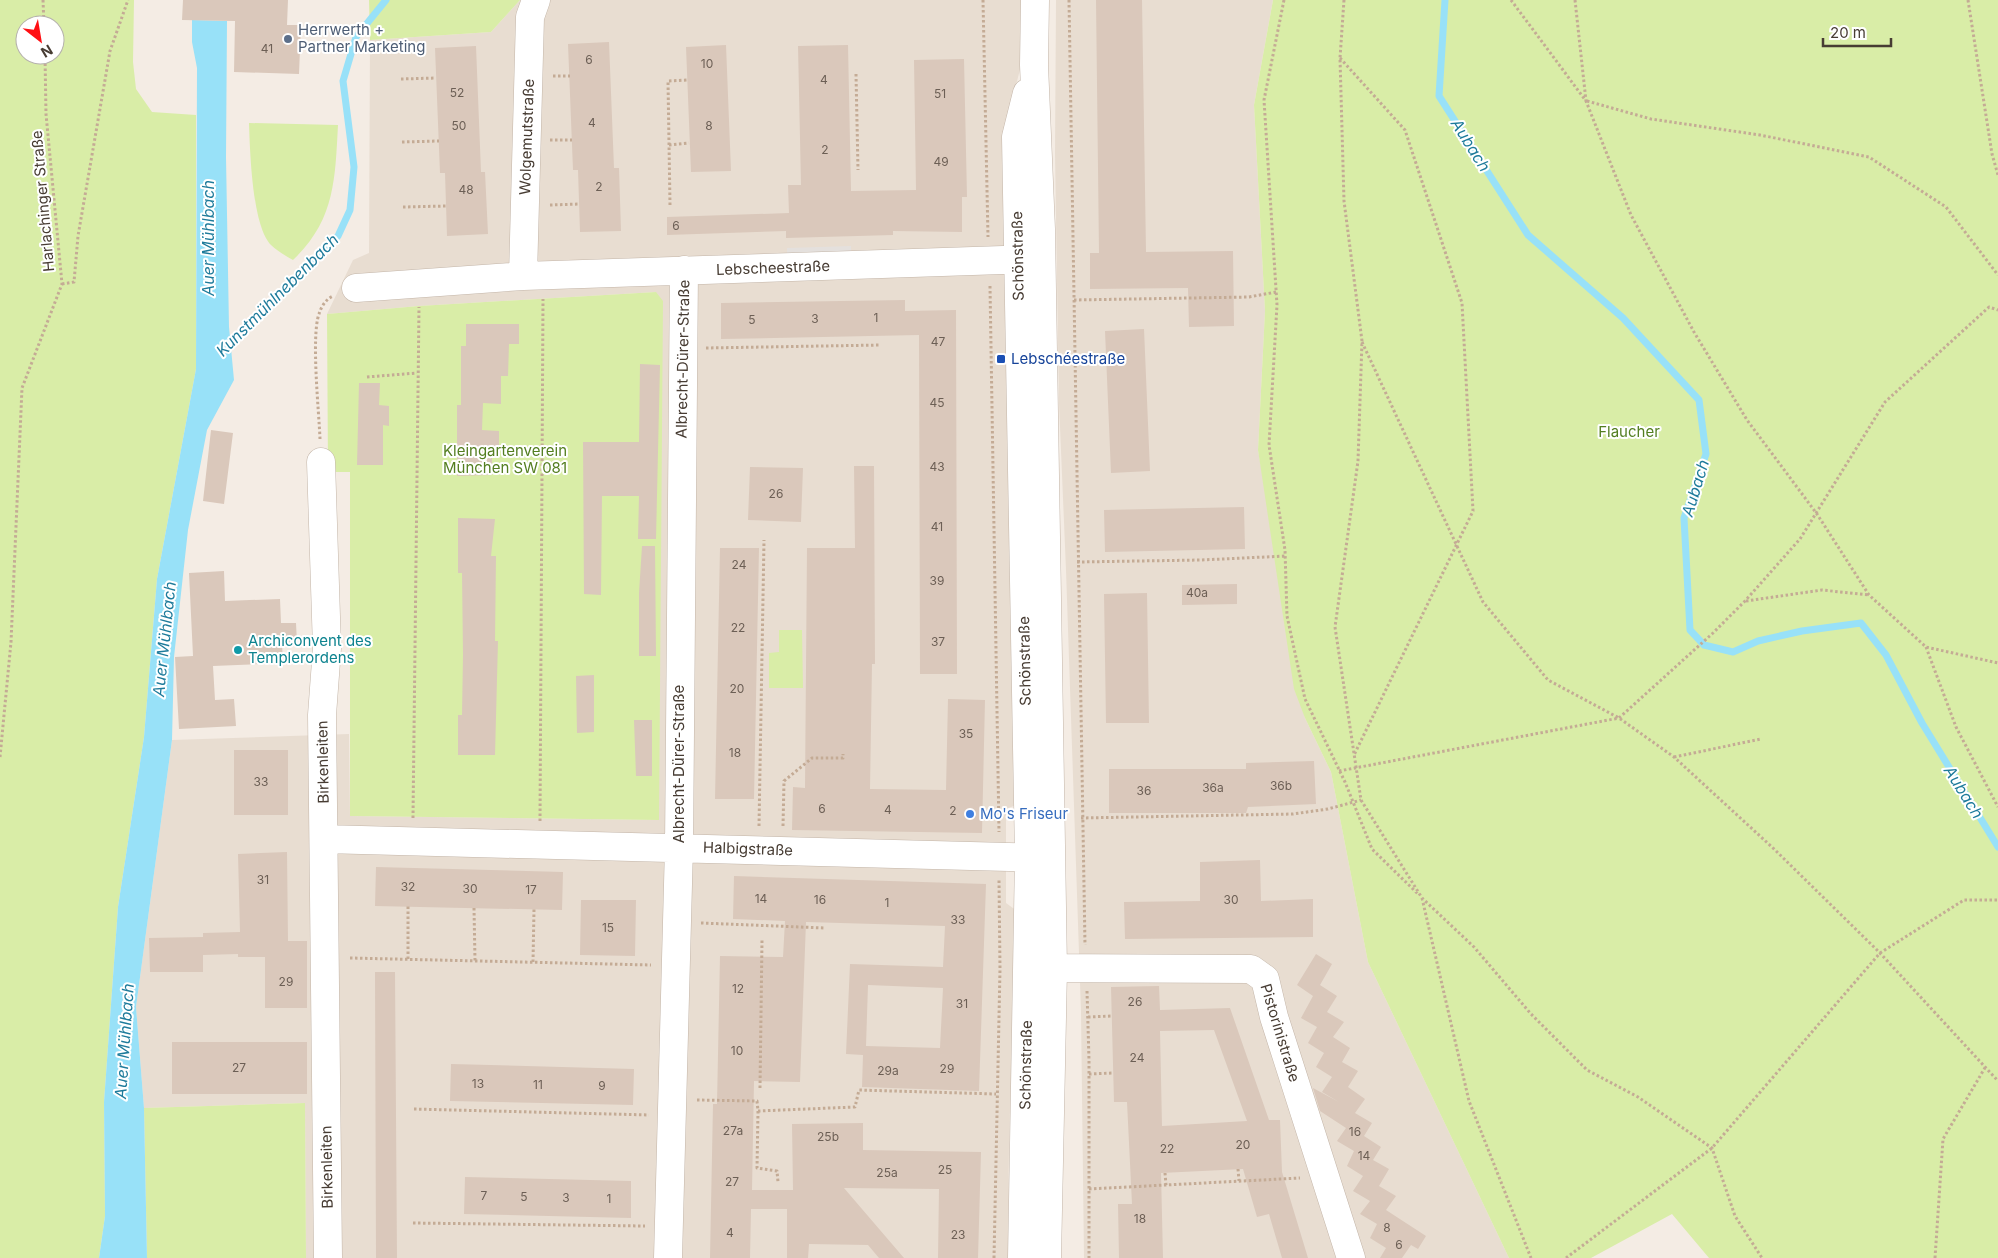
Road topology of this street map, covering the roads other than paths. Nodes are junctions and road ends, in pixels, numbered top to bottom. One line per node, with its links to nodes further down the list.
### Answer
1 (536, 0): 5 (street, Wolgemutstraße)
2 (1035, 0): 3 (street, Schönstraße)
3 (1029, 260): 4 (street, Lebscheestraße); 10 (street, Schönstraße)
4 (684, 270): 5 (street, Lebscheestraße); 9 (street, Albrecht-Dürer-Straße)
5 (523, 276): 6 (street, Lebscheestraße)
6 (356, 288)
7 (321, 462): 8 (street, Birkenleiten)
8 (324, 839): 9 (street, Halbigstraße); 12 (street, Birkenleiten)
9 (679, 847): 10 (street, Halbigstraße); 13 (street, Albrecht-Dürer-Straße)
10 (1040, 857): 11 (street, Schönstraße)
11 (1041, 968): 14 (street, Schönstraße); 15 (street, Schönstraße); 16 (street, Pistorinistraße)
12 (328, 1258)
13 (668, 1258)
14 (1022, 1258)
15 (1047, 1258)
16 (1351, 1258)

